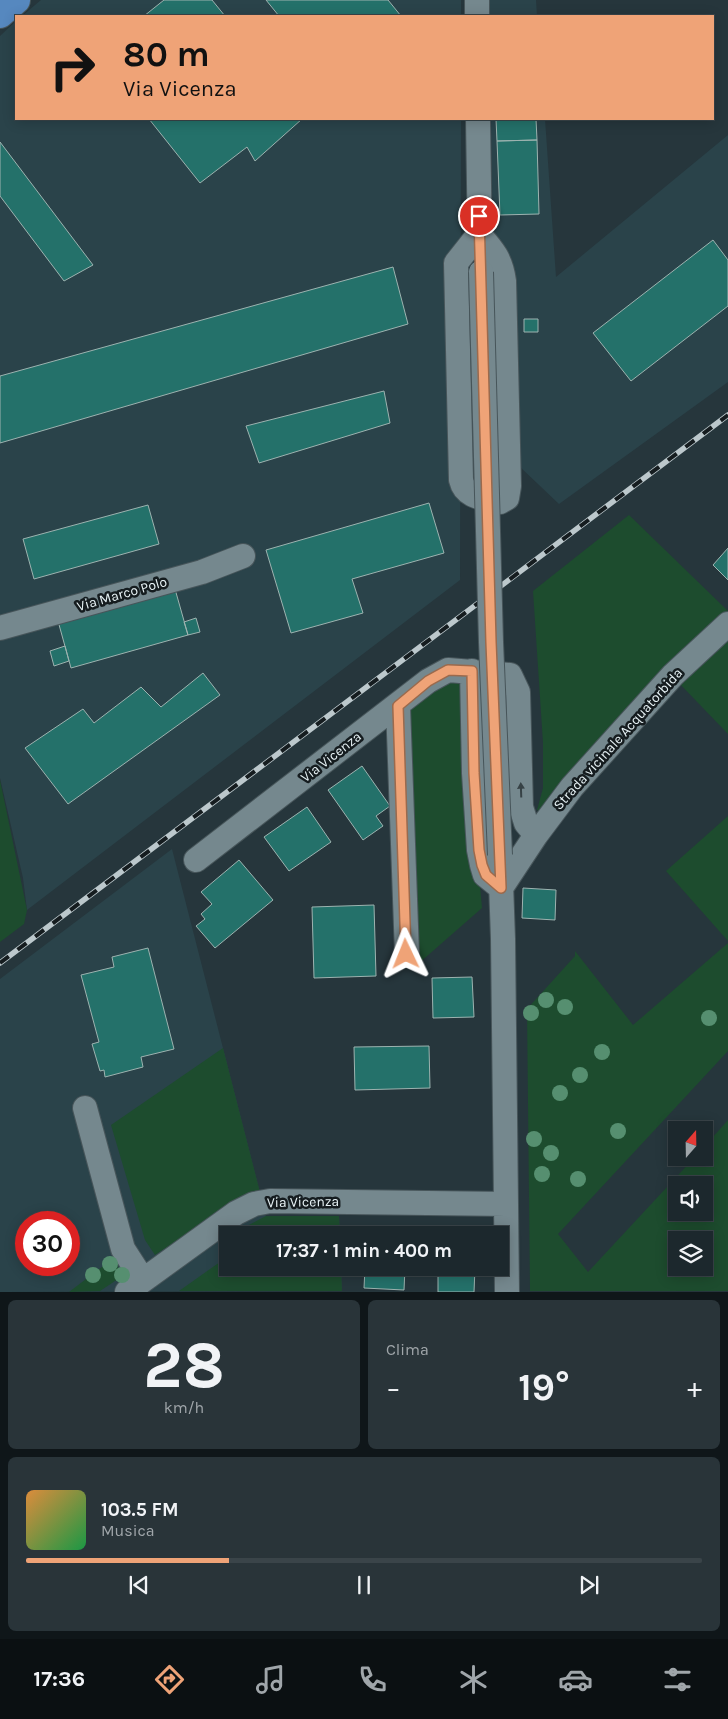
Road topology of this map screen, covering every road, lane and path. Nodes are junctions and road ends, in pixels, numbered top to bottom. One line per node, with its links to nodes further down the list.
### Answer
1 (16, 0): 3 (main road)
2 (477, 0): 4 (street)
3 (0, 14)
4 (477, 15)
5 (478, 120): 6 (street)
6 (480, 234): 6 (street); 13 (street, bridge)
7 (243, 556): 9 (street, Via Marco Polo)
8 (728, 624): 12 (street, Strada vicinale Acquatorbida)
9 (0, 628)
10 (472, 671): 11 (street, Via Vicenza); 12 (street, Via Vicenza, one-way to 10); 15 (street)
11 (398, 706): 14 (street, Via Vicenza); 16 (street)
12 (536, 835): 13 (street, Strada vicinale Acquatorbida)
13 (511, 856): 15 (street)
14 (196, 860)
15 (501, 888): 18 (street)
16 (406, 954)
17 (85, 1108): 19 (street)
18 (506, 1204): 19 (street, Via Vicenza); 20 (street)
19 (135, 1286)
20 (507, 1292)

